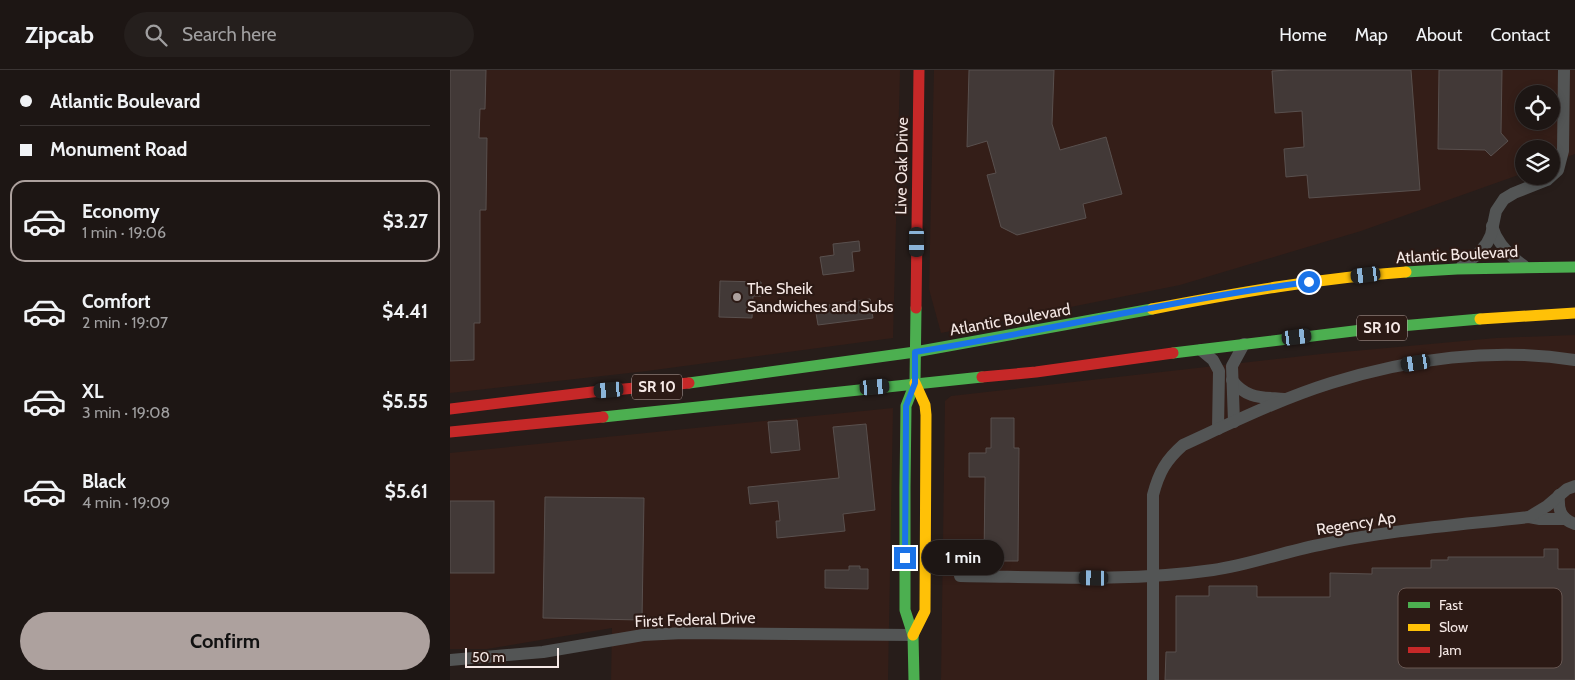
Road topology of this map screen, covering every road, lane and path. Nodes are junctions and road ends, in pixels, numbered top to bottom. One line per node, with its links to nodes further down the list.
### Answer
1 (919, 70): 10 (main road, Live Oak Drive)
2 (1564, 70): 3 (street)
3 (1492, 226): 4 (street); 6 (street)
4 (1526, 267): 5 (main road, Atlantic Boulevard); 6 (main road, Atlantic Boulevard / SR 10)
5 (1575, 267)
6 (1457, 269): 10 (main road, Atlantic Boulevard / SR 10)
7 (1575, 313): 8 (main road, SR 10)
8 (1244, 344): 9 (main road, SR 10); 12 (street)
9 (1201, 350): 13 (main road, SR 10); 18 (street)
10 (915, 352): 13 (main road, Live Oak Drive); 16 (main road, Atlantic Boulevard / SR 10)
11 (1575, 360): 14 (street)
12 (1232, 380): 14 (street); 17 (street)
13 (915, 383): 19 (main road, SR 10); 27 (main road); 27 (main road)
14 (1286, 400): 17 (street)
15 (450, 408): 16 (main road, Atlantic Boulevard / SR 10)
16 (492, 412): 19 (main road)
17 (1234, 422): 18 (street)
18 (1218, 429): 26 (street)
19 (467, 430): 20 (main road, SR 10)
20 (450, 432)
21 (1575, 486): 22 (street, Regency Ap)
22 (1560, 495): 23 (street, Regency Ap); 24 (street)
23 (1529, 517): 24 (street); 26 (street, Regency Ap)
24 (1570, 522)
25 (960, 576): 26 (street, Regency Ap)
26 (1154, 576): 30 (street)
27 (913, 636): 28 (street, First Federal Drive); 29 (main road)
28 (450, 660)
29 (914, 680)
30 (1153, 680)

